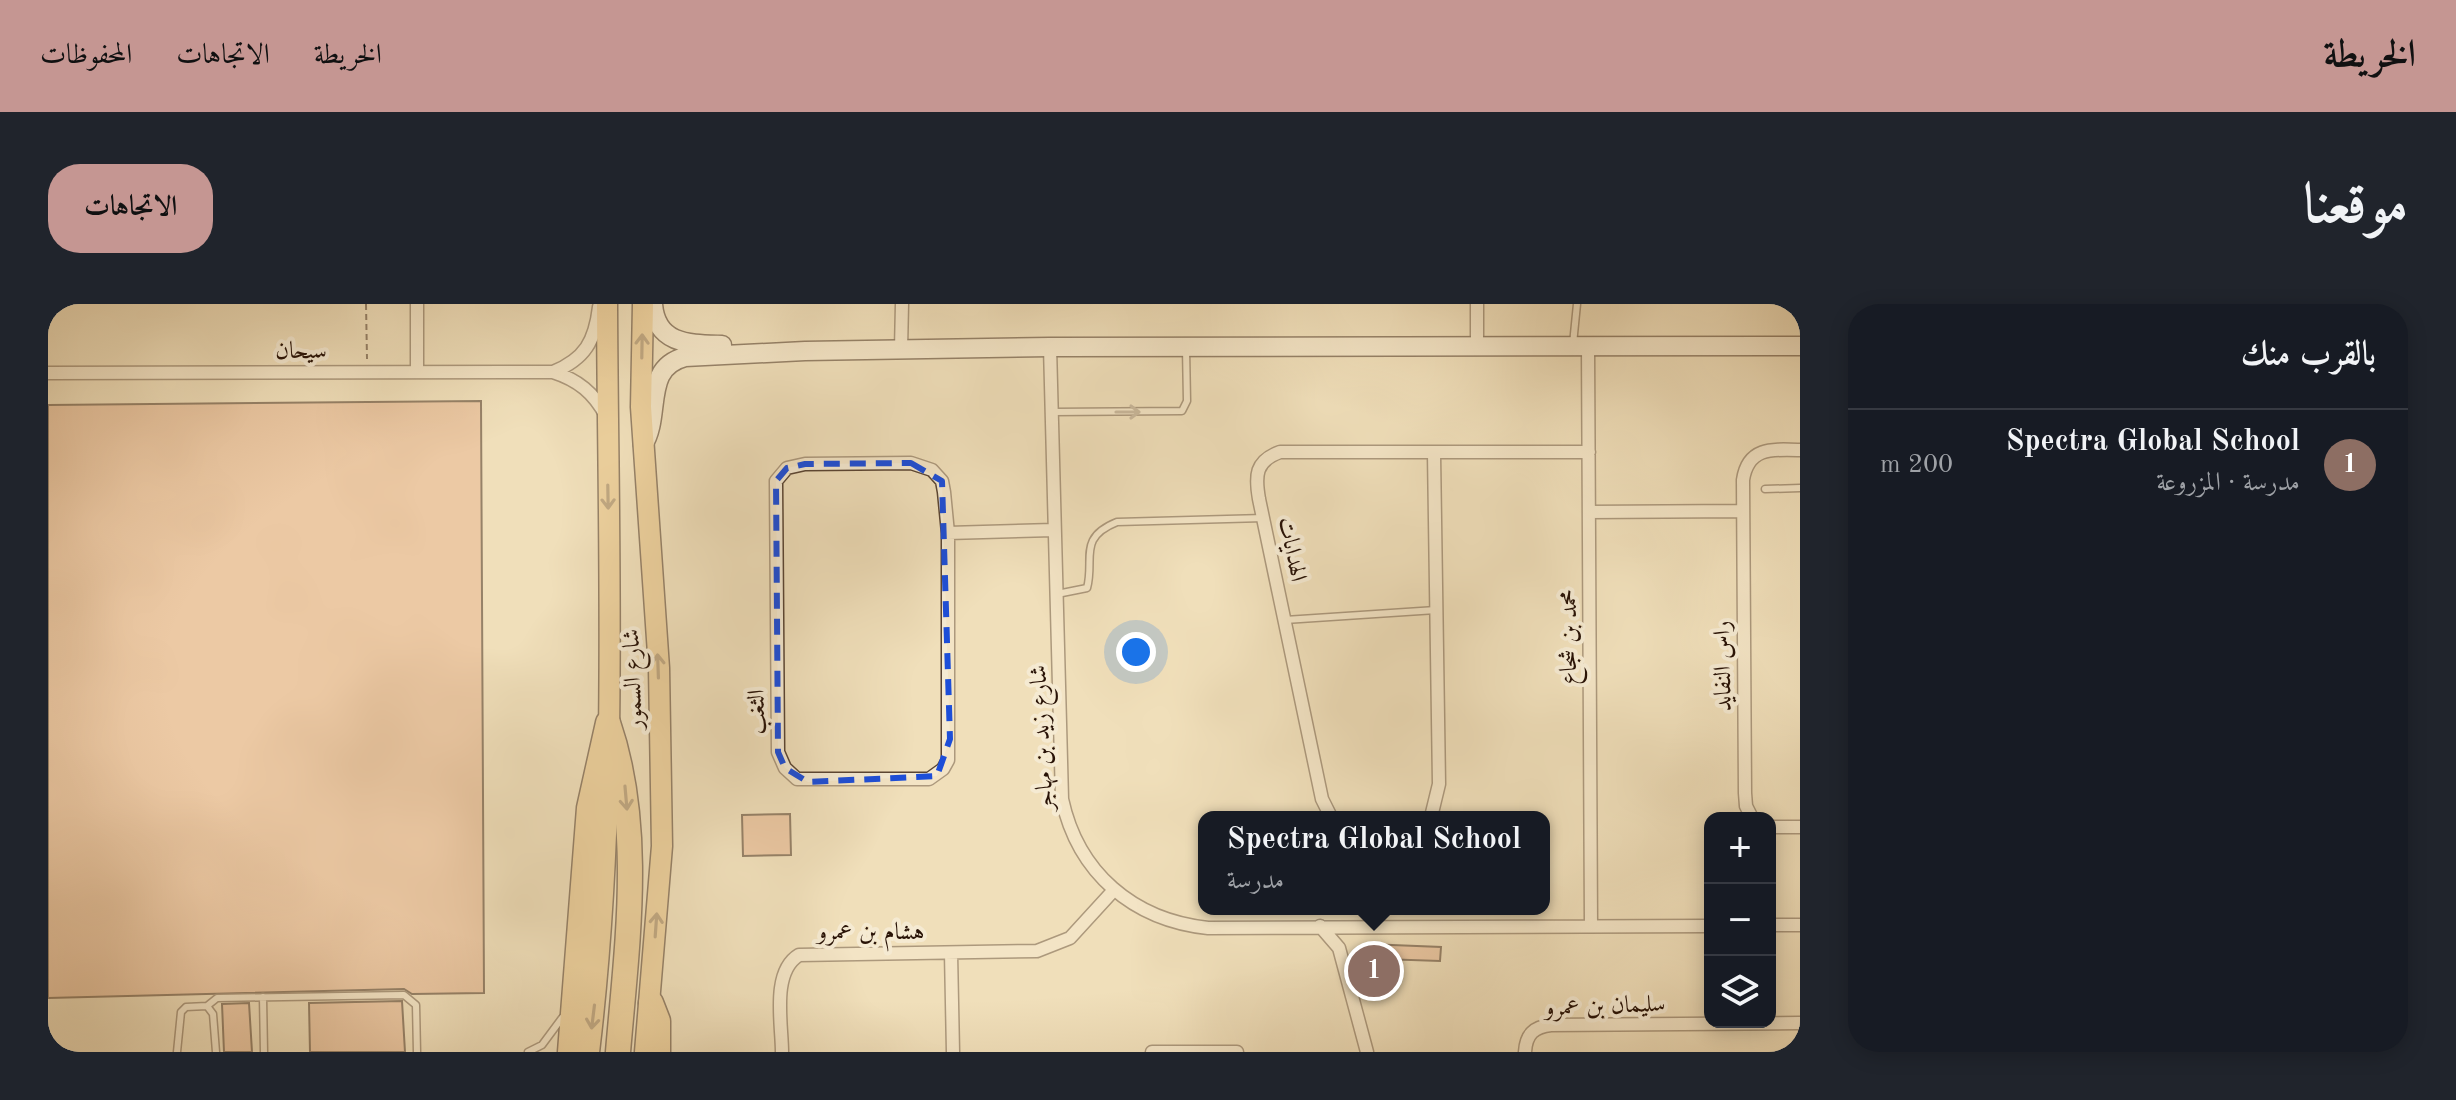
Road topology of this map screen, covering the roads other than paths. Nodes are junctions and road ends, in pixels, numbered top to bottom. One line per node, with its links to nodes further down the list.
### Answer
1 (417, 304): 16 (street)
2 (599, 304): 17 (street)
3 (607, 304): 20 (main road, شارع السمور)
4 (643, 304): 21 (main road, شارع السمور, one-way to 4)
5 (653, 304): 15 (street)
6 (902, 304): 14 (street)
7 (1477, 304): 13 (street)
8 (1577, 304): 12 (lane)
9 (1800, 346): 12 (street)
10 (1050, 347): 11 (street); 14 (street); 19 (street, شارع زيد بن مهاجر)
11 (1186, 347): 13 (street); 19 (lane, one-way to 11)
12 (1580, 347): 13 (street); 23 (street, محمد بن شجاع)
13 (1477, 348)
14 (901, 349): 15 (street)
15 (805, 351): 21 (street)
16 (421, 372): 17 (street, سيحان); 18 (street, سيحان)
17 (553, 372): 20 (street, سيحان)
18 (48, 373)
19 (1050, 412): 30 (street, شارع زيد بن مهاجر)
20 (607, 419): 35 (main road, شارع السمور, one-way to 35)
21 (643, 445): 50 (main road, شارع السمور, one-way to 21)
22 (1800, 450): 27 (street, راس النفايد)
23 (1589, 452): 24 (street, الهدايات); 28 (street, محمد بن شجاع)
24 (1434, 454): 29 (street, الهدايات); 33 (street)
25 (1800, 488): 26 (lane)
26 (1765, 489)
27 (1742, 511): 28 (street); 38 (street, راس النفايد)
28 (1589, 512): 45 (street, محمد بن شجاع)
29 (1264, 518): 32 (lane); 34 (street, الهدايات)
30 (1053, 530): 31 (street); 32 (street, شارع زيد بن مهاجر)
31 (948, 533): 31 (street, الثغب)
32 (1057, 594): 41 (street, شارع زيد بن مهاجر)
33 (1436, 610): 34 (lane); 37 (street)
34 (1285, 620): 36 (street, الهدايات)
35 (608, 723): 48 (highway); 59 (main road, شارع السمور, one-way to 59); 60 (highway, one-way to 60)
36 (1328, 811)
37 (1432, 811)
38 (1749, 812)
39 (1776, 827): 40 (street)
40 (1800, 827)
41 (1113, 891): 44 (street, شارع زيد بن مهاجر); 47 (street, هشام بن عمرو)
42 (1776, 925): 43 (street)
43 (1800, 925)
44 (1320, 926): 45 (street, شارع زيد بن مهاجر); 67 (street)
45 (1591, 926): 46 (street, شارع زيد بن مهاجر)
46 (1704, 926)
47 (951, 953): 63 (street, هشام بن عمرو); 64 (street, هشام بن عمرو)
48 (578, 977): 57 (lane); 58 (highway)
49 (263, 997): 51 (lane); 55 (lane); 56 (lane)
50 (651, 1003): 61 (main road, شارع السمور); 62 (highway)
51 (207, 1006): 53 (lane); 54 (lane)
52 (1800, 1023): 68 (street, سليمان بن عمرو)
53 (177, 1052)
54 (216, 1052)
55 (264, 1052)
56 (417, 1052)
57 (528, 1052)
58 (570, 1052)
59 (589, 1052)
60 (618, 1052)
61 (645, 1052)
62 (658, 1052)
63 (782, 1052)
64 (953, 1052)
65 (1152, 1052): 66 (street)
66 (1237, 1052)
67 (1367, 1052)
68 (1525, 1052)

